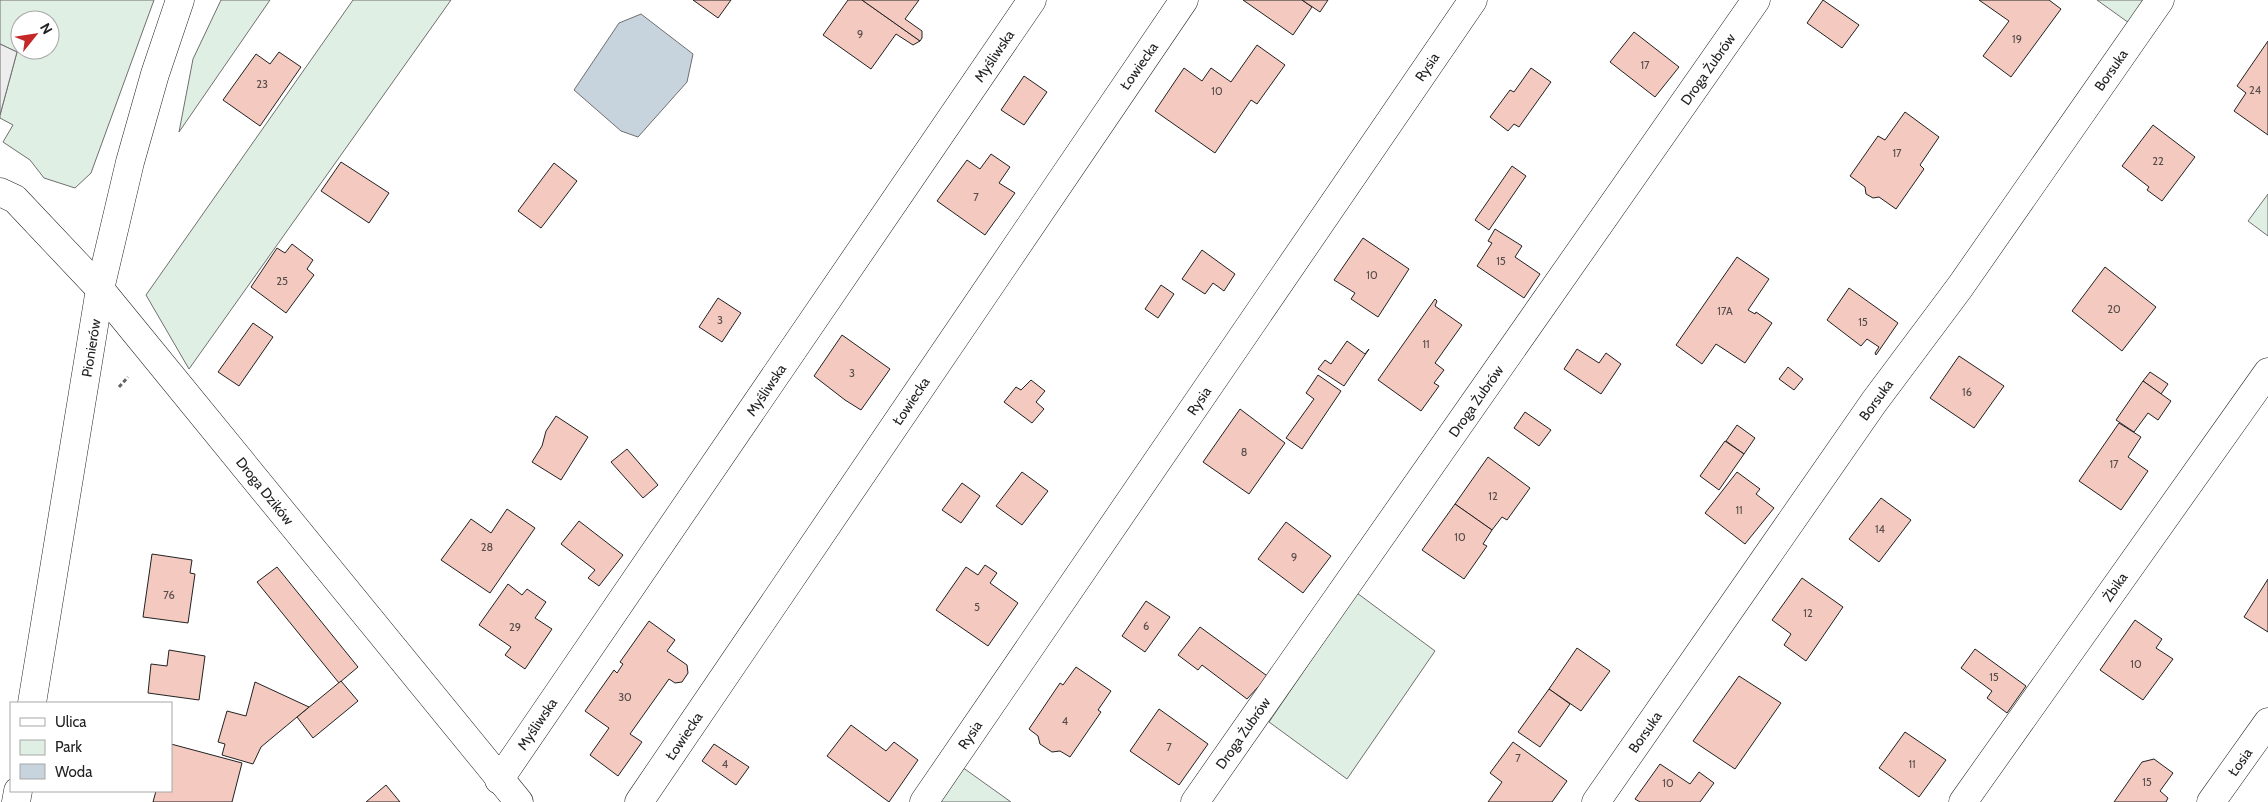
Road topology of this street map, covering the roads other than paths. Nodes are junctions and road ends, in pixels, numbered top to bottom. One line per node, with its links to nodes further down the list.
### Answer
1 (180, 0): 8 (street, Pionierów)
2 (1032, 0): 12 (street, Myśliwska)
3 (1184, 0): 14 (street, Łowiecka)
4 (1473, 0): 15 (street, Rysia)
5 (1756, 0): 16 (street, Droga Żubrów)
6 (2160, 0): 17 (street, Borsuka)
7 (0, 192): 8 (street, Droga Dzików)
8 (100, 289): 10 (street, Pionierów); 12 (street, Droga Dzików)
9 (2268, 372): 18 (street, Żbika)
10 (32, 702)
11 (2268, 722): 19 (street, Łosia)
12 (499, 780): 13 (street, Droga Dzików)
13 (519, 802)
14 (639, 802)
15 (924, 802)
16 (1195, 802)
17 (1596, 802)
18 (1963, 802)
19 (2211, 802)

